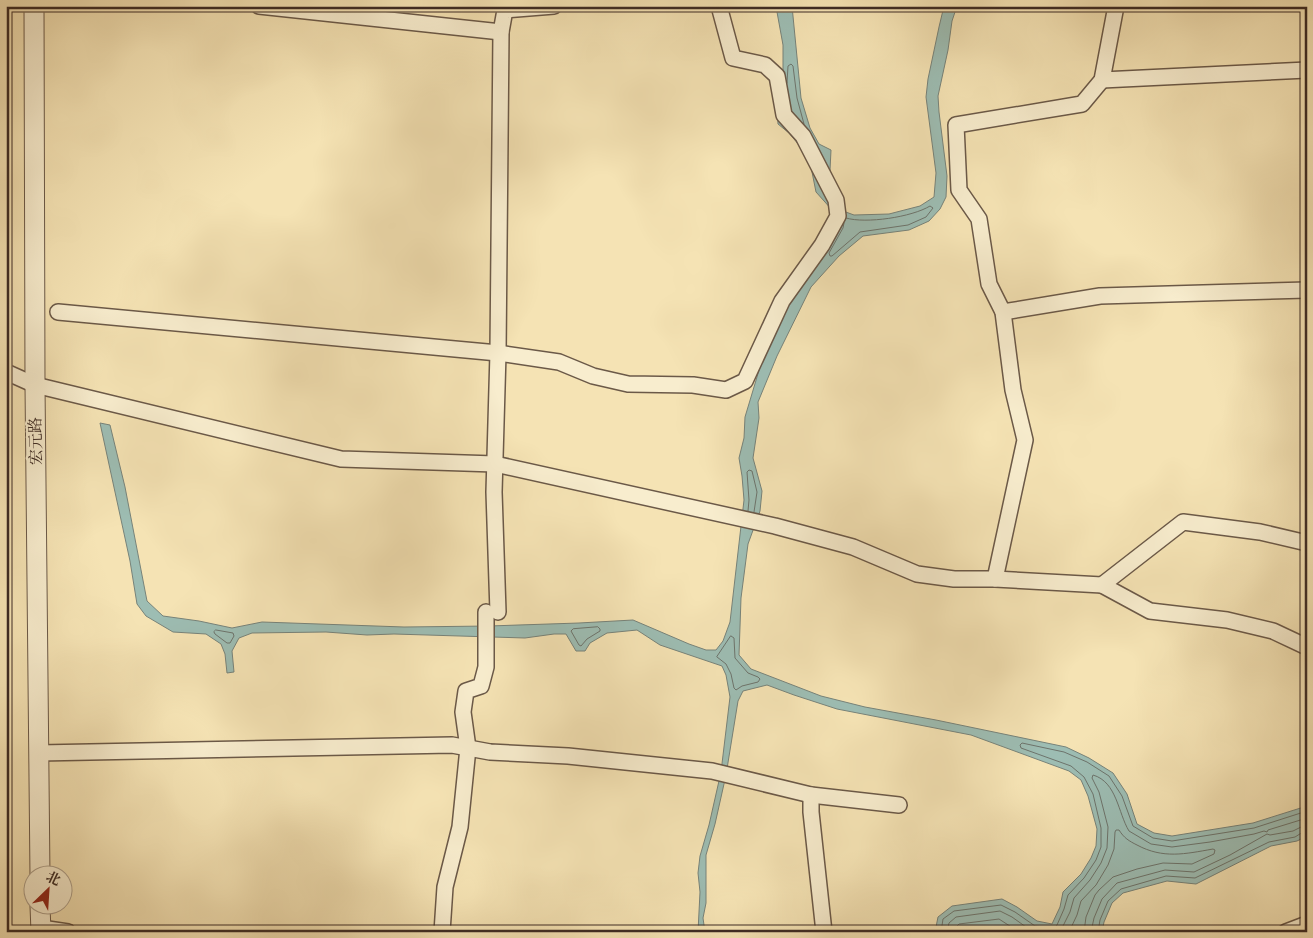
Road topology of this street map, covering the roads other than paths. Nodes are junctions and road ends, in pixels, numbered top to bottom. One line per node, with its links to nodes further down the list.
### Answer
1 (34, 6): 14 (street, 宏元路)
2 (259, 6): 6 (street)
3 (554, 6): 6 (street)
4 (719, 6): 12 (street)
5 (1112, 7): 8 (street)
6 (501, 32): 12 (street)
7 (1307, 70): 8 (street)
8 (1102, 80): 11 (street)
9 (1307, 290): 11 (street)
10 (58, 312): 12 (street)
11 (1003, 312): 17 (street)
12 (498, 353): 15 (street)
13 (6, 372): 14 (street)
14 (35, 385): 15 (street); 21 (street, 宏元路)
15 (495, 464): 17 (street); 20 (street)
16 (1307, 543): 18 (street)
17 (995, 579): 18 (street)
18 (1102, 585): 19 (street)
19 (1307, 646)
20 (468, 748): 21 (street); 22 (street); 28 (street)
21 (39, 753): 24 (street, 宏元路)
22 (811, 795): 23 (street); 29 (street)
23 (899, 805)
24 (40, 866)
25 (40, 916): 26 (street)
26 (41, 930): 27 (street)
27 (68, 932)
28 (442, 932)
29 (824, 932)

